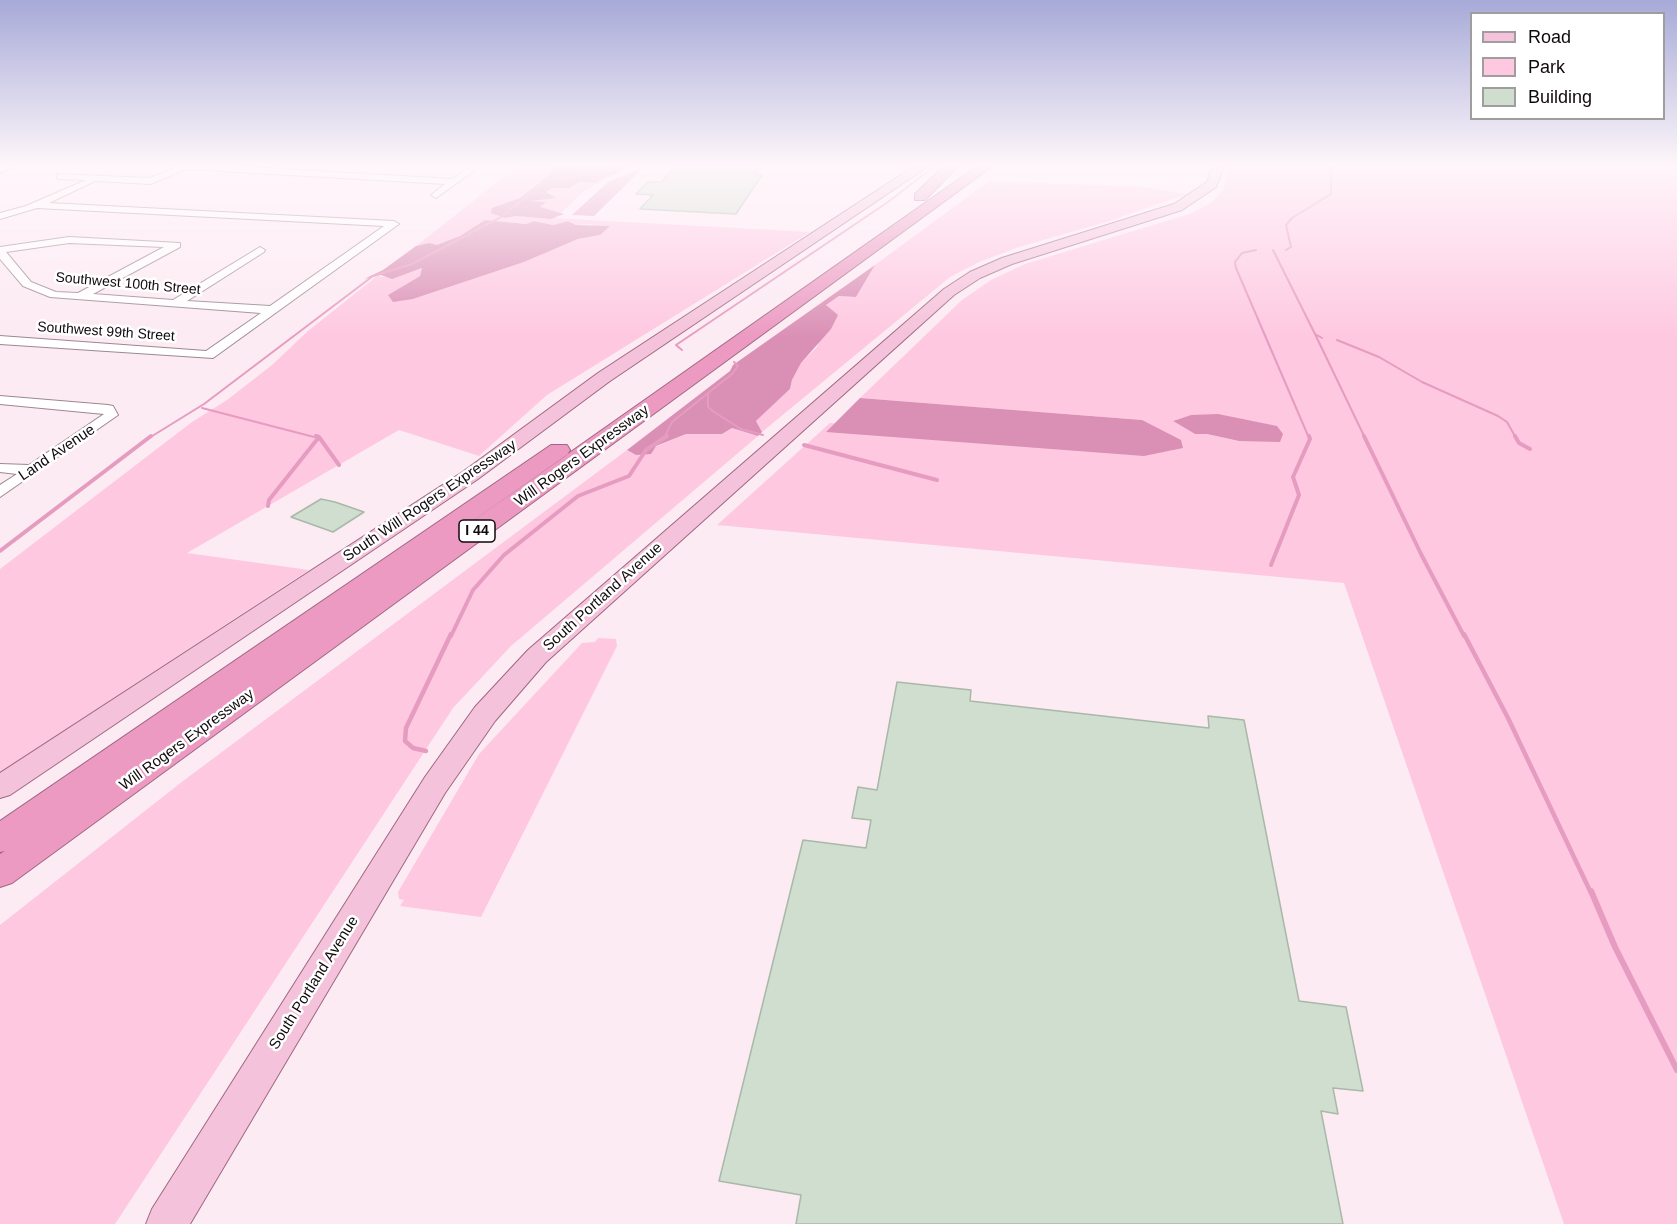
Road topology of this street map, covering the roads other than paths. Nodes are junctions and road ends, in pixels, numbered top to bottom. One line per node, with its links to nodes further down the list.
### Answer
1 (360, 222): 10 (street)
2 (839, 222): 16 (main road, South Will Rogers Expressway)
3 (886, 222): 17 (highway, Will Rogers Expressway / I 44)
4 (892, 222): 18 (highway, Will Rogers Expressway / I 44)
5 (1130, 222): 19 (main road, South Portland Avenue)
6 (260, 250): 9 (street)
7 (0, 251): 8 (street, Southwest 100th Street); 8 (street)
8 (80, 297): 9 (street, Southwest 100th Street)
9 (174, 303): 10 (street, Southwest 100th Street)
10 (271, 310): 11 (street, Southwest 99th Street)
11 (0, 340)
12 (0, 400): 14 (street, Land Avenue)
13 (0, 468): 14 (street)
14 (32, 470): 15 (street, Land Avenue)
15 (0, 492)
16 (0, 787)
17 (0, 839)
18 (0, 873)
19 (167, 1224)

